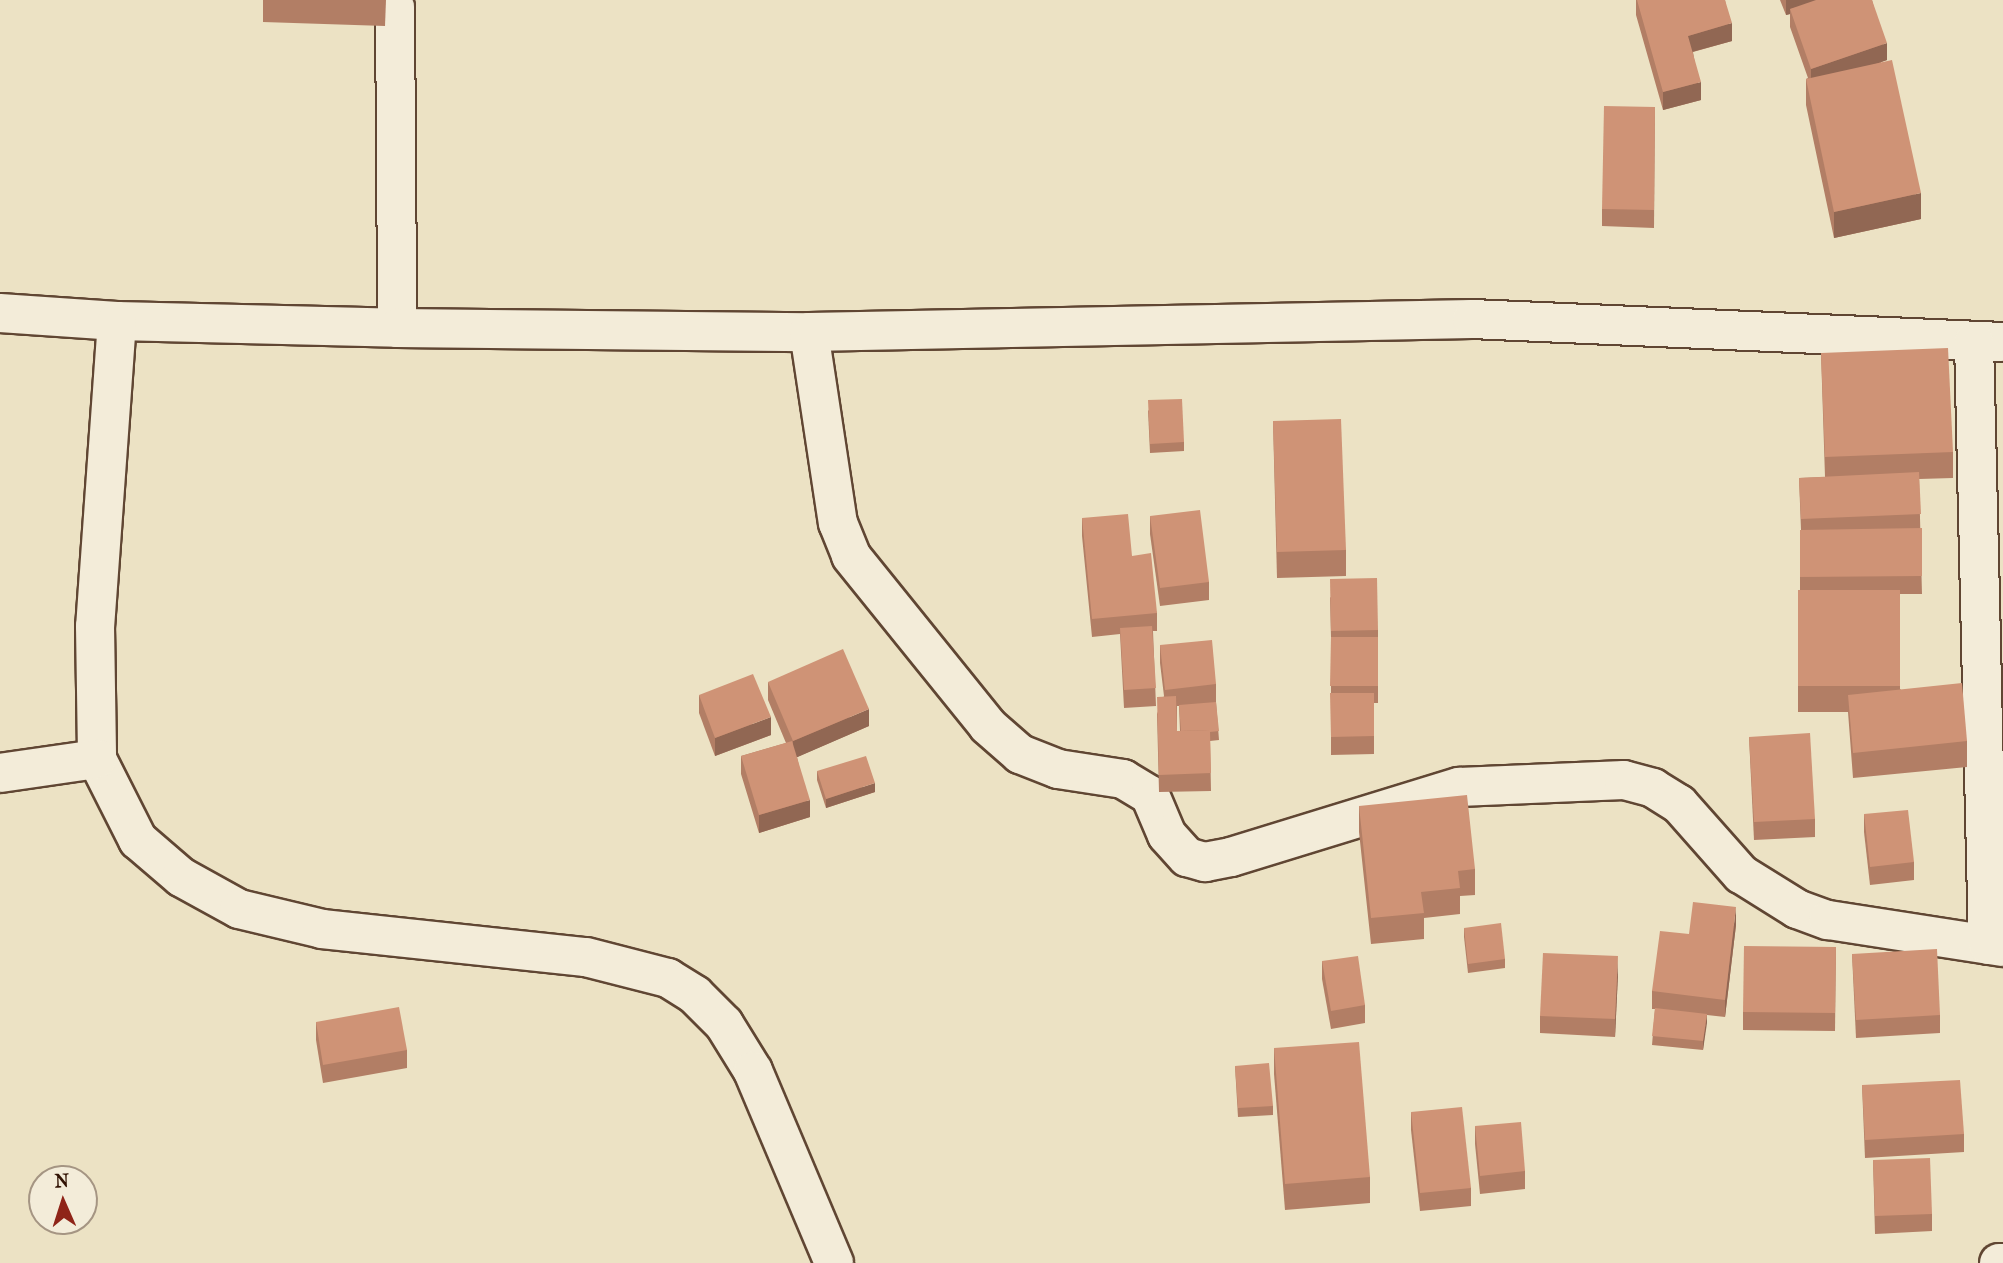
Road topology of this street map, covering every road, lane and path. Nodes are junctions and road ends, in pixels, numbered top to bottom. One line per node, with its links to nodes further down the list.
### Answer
1 (396, 8): 4 (street)
2 (0, 313): 3 (street)
3 (117, 321): 4 (street); 7 (street)
4 (397, 328): 5 (street)
5 (809, 332): 6 (street); 9 (street)
6 (1988, 342): 9 (street)
7 (97, 759): 8 (street); 10 (street)
8 (0, 773)
9 (1996, 946)
10 (834, 1263)

